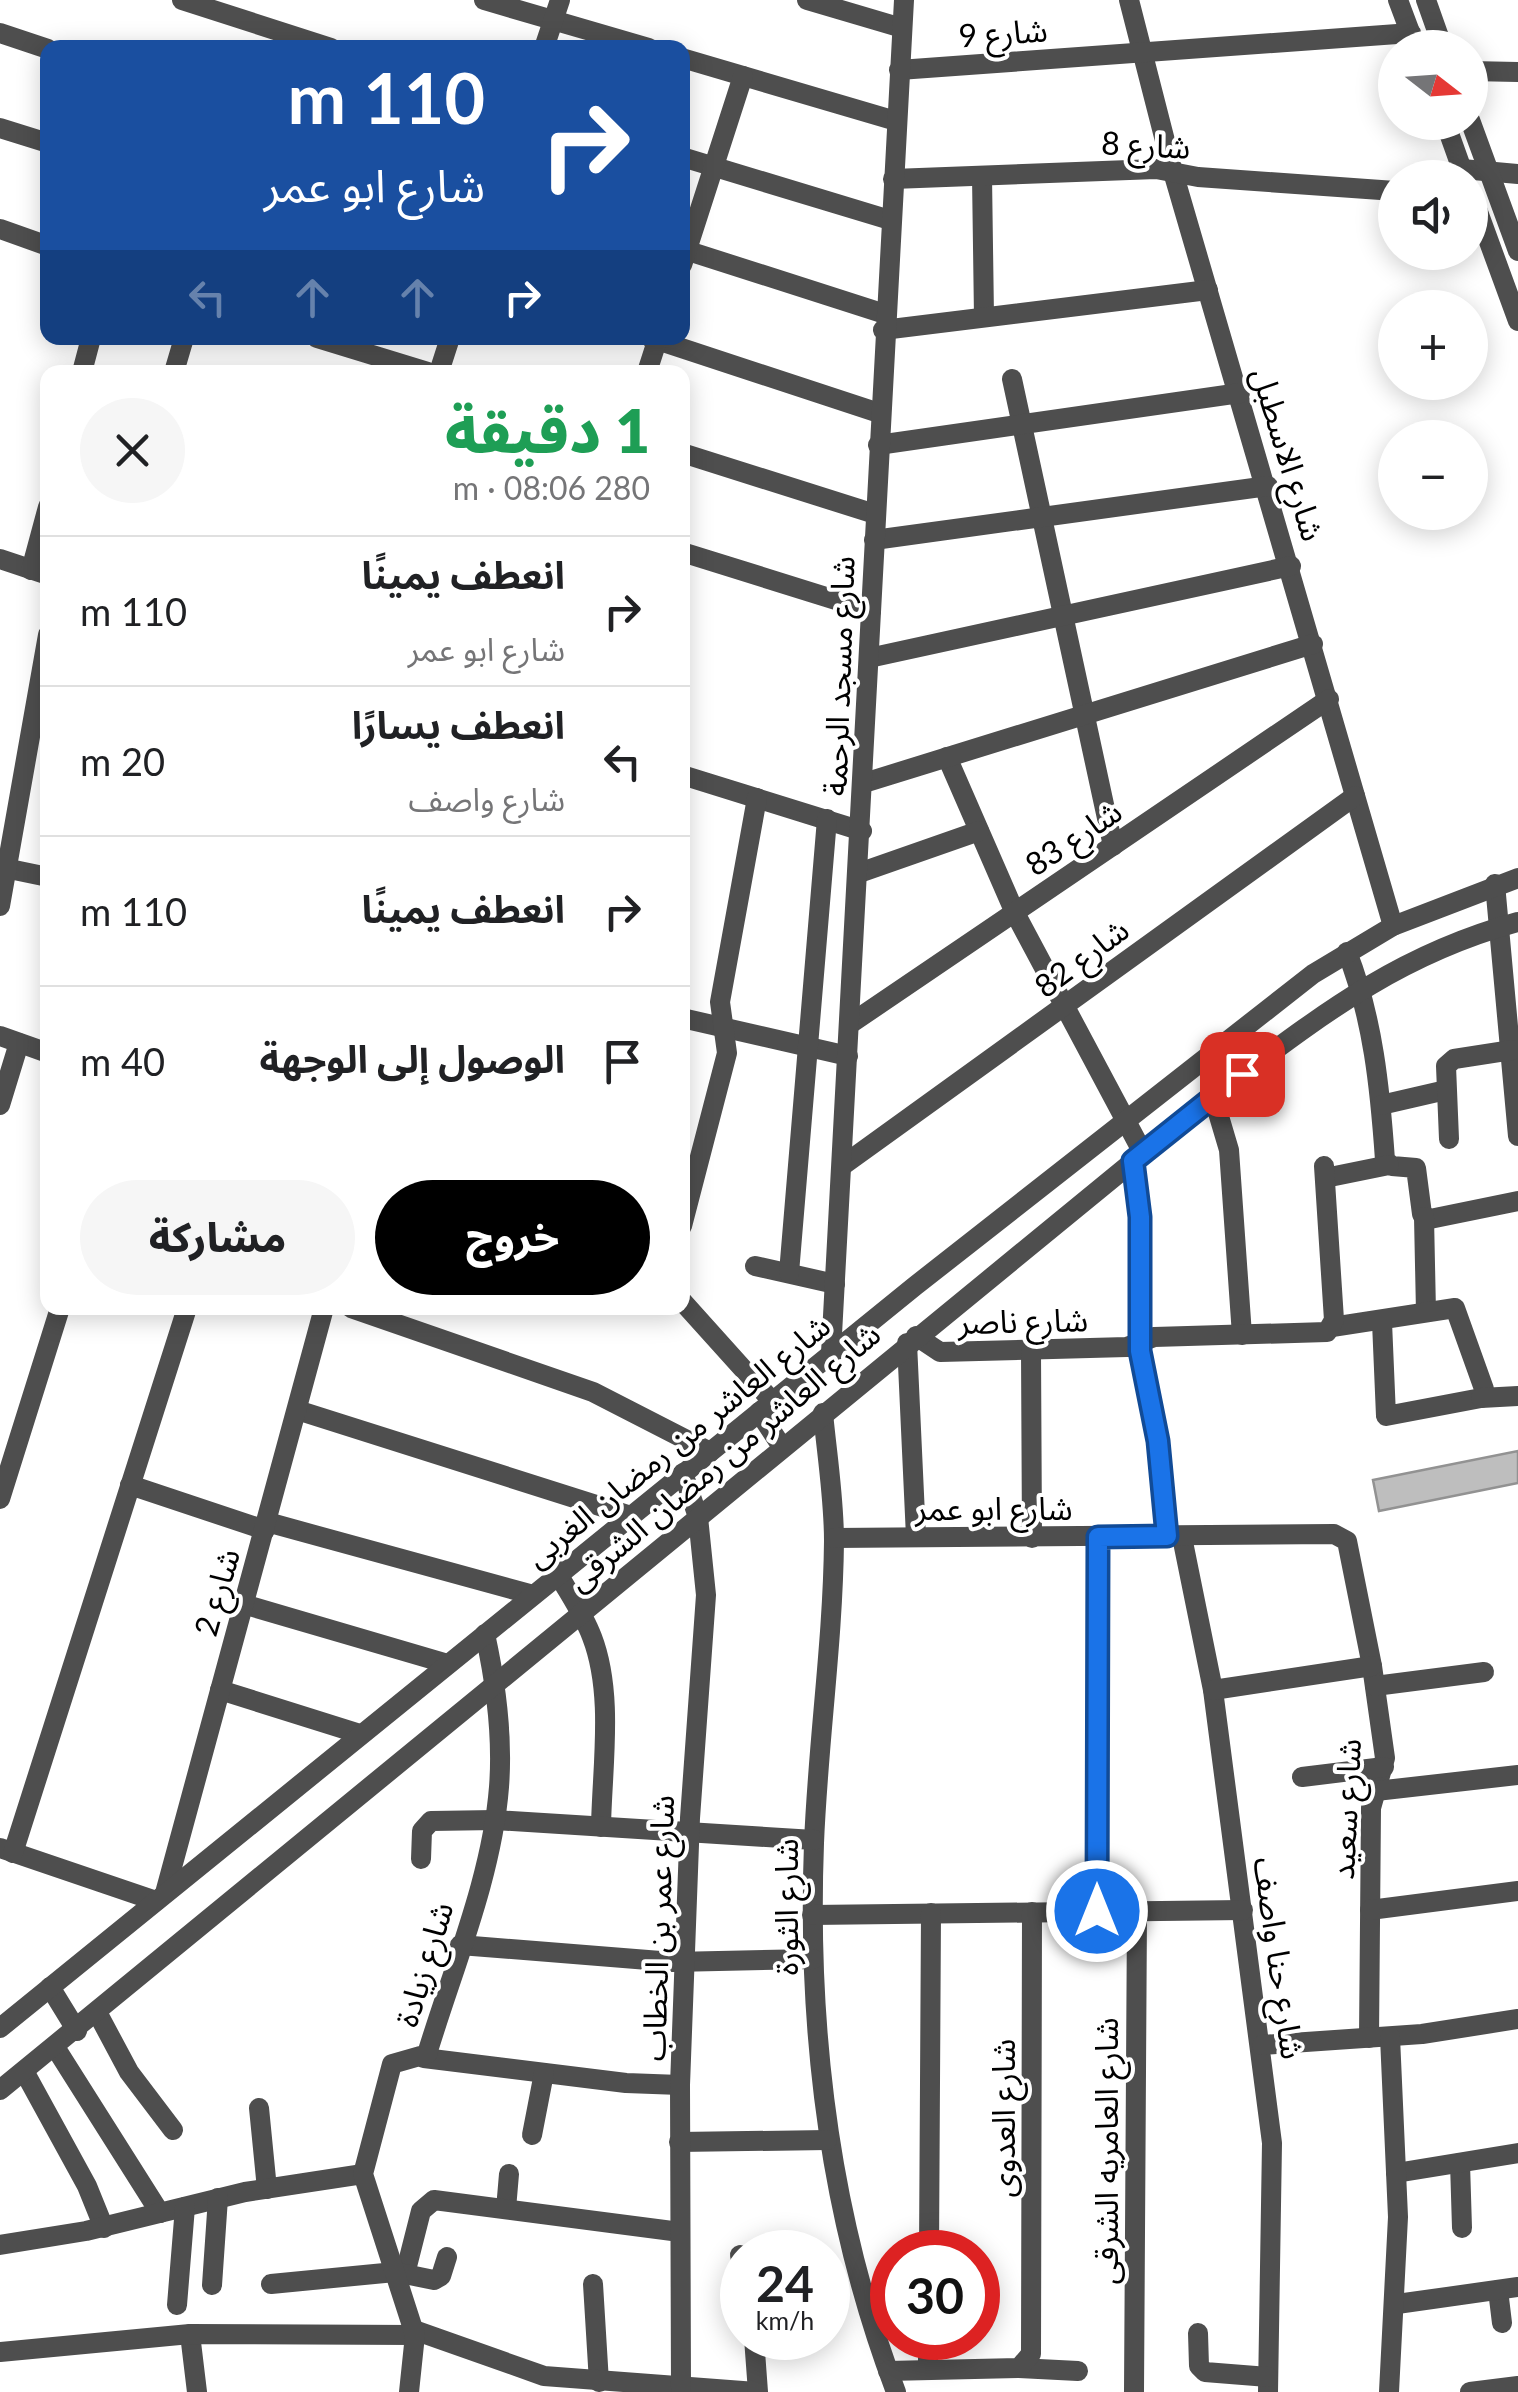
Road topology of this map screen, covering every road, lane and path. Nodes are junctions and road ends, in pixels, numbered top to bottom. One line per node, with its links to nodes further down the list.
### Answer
1 (182, 0): 13 (street)
2 (484, 0): 8 (street)
3 (807, 0): 9 (street)
4 (904, 0): 9 (street, شارع مسجد الرحمة)
5 (1129, 0): 18 (street, شارع الاسطبل)
6 (1398, 0): 10 (street)
7 (1426, 0): 11 (street)
8 (556, 9): 14 (street); 15 (street)
9 (902, 28): 20 (street, شارع مسجد الرحمة)
10 (1409, 30)
11 (1437, 30)
12 (0, 33): 17 (street)
13 (307, 40)
14 (546, 40)
15 (630, 40)
16 (1378, 42): 18 (street, شارع 9)
17 (40, 46)
18 (1142, 52): 20 (street, شارع 9); 30 (street, شارع الاسطبل)
19 (690, 60): 23 (street)
20 (900, 70): 24 (street, شارع مسجد الرحمة)
21 (1488, 71): 22 (street)
22 (1518, 72)
23 (743, 76): 24 (street); 29 (street)
24 (896, 121): 34 (street, شارع مسجد الرحمة)
25 (0, 128): 26 (street)
26 (40, 140)
27 (1477, 140): 31 (street)
28 (690, 160): 29 (street)
29 (714, 167): 36 (street); 38 (street)
30 (1174, 172): 33 (street, شارع 8); 35 (street, شارع 8); 43 (street, شارع الاسطبل)
31 (1489, 172): 32 (street); 41 (street)
32 (1518, 174)
33 (982, 176): 34 (street, شارع 8); 44 (street)
34 (893, 179): 36 (street, شارع مسجد الرحمة)
35 (1378, 190)
36 (890, 220): 46 (street, شارع مسجد الرحمة)
37 (0, 229): 40 (street)
38 (690, 237)
39 (1488, 240): 45 (street)
40 (40, 243)
41 (1518, 251)
42 (690, 257): 46 (street)
43 (1208, 290): 44 (street); 51 (street, شارع الاسطبل)
44 (984, 317): 46 (street)
45 (1518, 321)
46 (884, 322): 52 (street, شارع مسجد الرحمة)
47 (341, 345): 49 (street)
48 (676, 345): 52 (street)
49 (405, 365)
50 (1012, 379): 53 (street)
51 (1240, 393): 53 (street); 56 (street, شارع الاسطبل)
52 (879, 413): 54 (street, شارع مسجد الرحمة)
53 (1022, 424): 54 (street); 58 (street)
54 (878, 445): 57 (street, شارع مسجد الرحمة)
55 (690, 456): 57 (street)
56 (1268, 486): 58 (street); 62 (street, شارع الاسطبل)
57 (875, 514): 59 (street, شارع مسجد الرحمة)
58 (1044, 520): 59 (street); 65 (street)
59 (874, 540): 64 (street, شارع مسجد الرحمة)
60 (690, 554): 64 (street)
61 (0, 559): 63 (street)
62 (1291, 566): 65 (street); 66 (street, شارع الاسطبل)
63 (39, 573)
64 (871, 611): 67 (street, شارع مسجد الرحمة)
65 (1064, 615): 67 (street); 70 (street)
66 (1313, 644): 69 (street, شارع الاسطبل); 70 (street)
67 (869, 658): 73 (street, شارع مسجد الرحمة)
68 (40, 677): 80 (street)
69 (1329, 700): 74 (street, شارع الاسطبل); 79 (street, شارع 83)
70 (1084, 714): 71 (street); 79 (street)
71 (947, 757): 73 (street); 78 (street)
72 (690, 777): 75 (street)
73 (864, 783): 77 (street, شارع مسجد الرحمة)
74 (1355, 796): 88 (street, شارع الاسطبل); 91 (street, شارع 82)
75 (757, 798): 76 (street); 94 (street)
76 (826, 820): 77 (street); 96 (street)
77 (862, 830): 81 (street, شارع مسجد الرحمة)
78 (979, 831): 81 (street); 86 (street)
79 (1113, 846): 86 (street, شارع 83)
80 (4, 868): 82 (street); 85 (street)
81 (859, 873): 93 (street, شارع مسجد الرحمة)
82 (40, 875)
83 (1518, 878): 84 (street, شارع العاشر من رمضان الغربى)
84 (1496, 884): 87 (street); 88 (street, شارع العاشر من رمضان الغربى)
85 (0, 906)
86 (1015, 913): 91 (street); 93 (street, شارع 83)
87 (1509, 924): 90 (street, شارع العاشر من رمضان الشرقى); 99 (street)
88 (1393, 926): 89 (street, شارع العاشر من رمضان الغربى)
89 (1346, 952): 90 (street); 104 (street, شارع العاشر من رمضان الغربى)
90 (1361, 987): 101 (street, شارع العاشر من رمضان الشرقى); 102 (street)
91 (1062, 1008): 104 (street); 109 (street, شارع 82)
92 (690, 1020): 94 (street)
93 (850, 1024): 98 (street, شارع مسجد الرحمة)
94 (725, 1028): 96 (street); 110 (street)
95 (9, 1039): 97 (street); 103 (street)
96 (806, 1046): 98 (street); 114 (street)
97 (40, 1050)
98 (848, 1056): 109 (street, شارع مسجد الرحمة)
99 (1514, 1056): 100 (street); 105 (street)
100 (1446, 1090): 102 (street); 106 (street)
101 (1213, 1096): 107 (street, شارع العاشر من رمضان الشرقى); 126 (street)
102 (1381, 1105): 108 (street)
103 (0, 1106)
104 (1125, 1121): 107 (street); 116 (street, شارع العاشر من رمضان الغربى)
105 (1518, 1136)
106 (1449, 1140)
107 (1138, 1157): 123 (street, شارع العاشر من رمضان الشرقى); 128 (street, شارع حنا واصف)
108 (1389, 1165): 112 (street); 125 (street)
109 (842, 1166): 115 (street, شارع مسجد الرحمة)
110 (690, 1195)
111 (1518, 1200): 112 (street)
112 (1424, 1217): 118 (street)
113 (755, 1266): 114 (street)
114 (789, 1273): 115 (street)
115 (835, 1284): 130 (street, شارع مسجد الرحمة)
116 (915, 1286): 123 (street); 130 (street, شارع العاشر من رمضان الغربى)
117 (690, 1310): 133 (street)
118 (1426, 1312): 124 (street, شارع ناصر); 132 (street)
119 (58, 1315): 140 (street)
120 (185, 1315): 139 (street)
121 (322, 1315): 134 (street, شارع 2)
122 (371, 1315): 137 (street)
123 (940, 1316): 127 (street, شارع العاشر من رمضان الشرقى)
124 (1382, 1322): 125 (street, شارع ناصر); 132 (street)
125 (1332, 1328): 126 (street, شارع ناصر)
126 (1242, 1335): 128 (street, شارع ناصر)
127 (911, 1340): 129 (street, شارع ناصر); 135 (street, شارع العاشر من رمضان الشرقى); 146 (street)
128 (1140, 1342): 129 (street, شارع ناصر); 145 (street, شارع حنا واصف)
129 (1030, 1352): 149 (street)
130 (831, 1354): 133 (street, شارع العاشر من رمضان الغربى)
131 (1518, 1396): 132 (street)
132 (1481, 1398)
133 (766, 1407): 136 (street); 137 (street, شارع العاشر من رمضان الغربى)
134 (297, 1410): 141 (street); 143 (street, شارع 2)
135 (823, 1413): 136 (street, شارع العاشر من رمضان الشرقى); 148 (street, شارع الثورة)
136 (782, 1447): 142 (street, شارع العاشر من رمضان الشرقى)
137 (710, 1452): 138 (street, شارع العاشر من رمضان الغربى)
138 (683, 1474): 141 (street, شارع العاشر من رمضان الغربى); 142 (street, شارع عمر بن الخطاب)
139 (130, 1485): 143 (street); 170 (street)
140 (0, 1498)
141 (631, 1516): 150 (street, شارع العاشر من رمضان الغربى)
142 (698, 1517): 153 (street, شارع العاشر من رمضان الشرقى); 168 (street, شارع عمر بن الخطاب)
143 (266, 1526): 151 (street); 152 (street, شارع 2)
144 (1334, 1534): 145 (street, شارع ابو عمر); 157 (street, شارع سعيد)
145 (1174, 1536): 147 (street, شارع ابو عمر); 160 (street, شارع حنا واصف)
146 (916, 1537): 148 (street, شارع ابو عمر); 149 (street, شارع ابو عمر)
147 (1098, 1537): 149 (street, شارع ابو عمر); 177 (street)
148 (834, 1538): 169 (street, شارع الثورة)
149 (1032, 1538)
150 (558, 1574): 151 (street, شارع العاشر من رمضان الغربى); 153 (street)
151 (533, 1595): 154 (street, شارع العاشر من رمضان الغربى)
152 (243, 1604): 155 (street); 159 (street, شارع 2)
153 (581, 1613): 158 (street, شارع العاشر من رمضان الشرقى); 167 (street)
154 (484, 1634): 155 (street, شارع العاشر من رمضان الغربى); 158 (street, شارع زيادة)
155 (448, 1664): 161 (street, شارع العاشر من رمضان الغربى)
156 (1484, 1672): 157 (street)
157 (1374, 1676): 160 (street); 162 (street, شارع سعيد)
158 (496, 1684): 166 (street, شارع زيادة); 185 (street, شارع العاشر من رمضان الشرقى)
159 (220, 1690): 161 (street); 173 (street, شارع 2)
160 (1213, 1690): 175 (street, شارع حنا واصف)
161 (360, 1734): 173 (street, شارع العاشر من رمضان الغربى)
162 (1384, 1768): 164 (street); 165 (street, شارع سعيد)
163 (1518, 1775): 165 (street)
164 (1302, 1777)
165 (1376, 1791): 176 (street, شارع سعيد)
166 (495, 1820): 167 (street); 171 (street); 181 (street, شارع زيادة)
167 (600, 1827): 168 (street)
168 (692, 1832): 169 (street); 183 (street, شارع عمر بن الخطاب)
169 (814, 1840): 180 (street, شارع الثورة)
170 (7, 1850): 173 (street)
171 (421, 1858)
172 (1518, 1891): 176 (street)
173 (161, 1897): 184 (street, شارع العاشر من رمضان الغربى)
174 (1136, 1910): 175 (street); 177 (street); 247 (street, شارع العامريه الشرقى)
175 (1243, 1910): 190 (street, شارع حنا واصف)
176 (1370, 1910): 189 (street, شارع سعيد)
177 (1097, 1911): 179 (street)
178 (930, 1912): 179 (street); 180 (street); 214 (street)
179 (1032, 1912): 234 (street, شارع العدوى)
180 (812, 1915): 182 (street, شارع الثورة)
181 (460, 1944): 183 (street); 192 (street, شارع زيادة)
182 (813, 1959): 183 (street); 200 (street, شارع الثورة)
183 (687, 1962): 195 (street, شارع عمر بن الخطاب)
184 (50, 1987): 187 (street, شارع العاشر من رمضان الغربى); 188 (street)
185 (98, 2014): 188 (street, شارع العاشر من رمضان الشرقى); 198 (street)
186 (1518, 2019): 189 (street)
187 (0, 2028)
188 (76, 2031): 191 (street, شارع العاشر من رمضان الشرقى)
189 (1380, 2038): 190 (street); 204 (street, شارع سعيد)
190 (1262, 2045): 238 (street, شارع حنا واصف)
191 (55, 2048): 193 (street, شارع العاشر من رمضان الشرقى); 211 (street)
192 (424, 2058): 194 (street); 205 (street, شارع زيادة)
193 (24, 2071): 196 (street, شارع العاشر من رمضان الشرقى); 212 (street)
194 (544, 2073): 195 (street); 199 (street)
195 (680, 2085): 201 (street, شارع عمر بن الخطاب)
196 (0, 2090)
197 (260, 2108): 207 (street)
198 (172, 2130)
199 (532, 2135)
200 (827, 2140): 201 (street); 235 (street, شارع الثورة)
201 (680, 2142): 215 (street, شارع عمر بن الخطاب)
202 (1518, 2154): 203 (street)
203 (1460, 2163): 204 (street); 213 (street)
204 (1396, 2173): 223 (street, شارع سعيد)
205 (363, 2174): 207 (street); 218 (street)
206 (509, 2174): 210 (street)
207 (267, 2189): 208 (street)
208 (218, 2198): 209 (street); 221 (street)
209 (185, 2207): 211 (street); 224 (street)
210 (506, 2208): 215 (street); 218 (street)
211 (160, 2214): 212 (street)
212 (104, 2228): 216 (street)
213 (1462, 2228)
214 (929, 2230)
215 (680, 2232): 240 (street, شارع عمر بن الخطاب)
216 (0, 2245)
217 (447, 2258): 218 (street)
218 (400, 2273): 219 (street); 226 (street)
219 (271, 2284)
220 (593, 2284): 237 (street)
221 (212, 2286)
222 (1508, 2289): 223 (street); 225 (street)
223 (1397, 2304): 248 (street, شارع سعيد)
224 (177, 2305)
225 (1502, 2323)
226 (414, 2333): 228 (street); 232 (street); 243 (street)
227 (1198, 2333): 238 (street)
228 (190, 2334): 229 (street); 242 (street)
229 (0, 2352)
230 (755, 2360): 245 (street)
231 (928, 2360): 233 (street)
232 (512, 2368): 237 (street); 244 (street)
233 (928, 2368): 234 (street); 235 (street)
234 (1019, 2368): 236 (street)
235 (888, 2371): 246 (street, شارع الثورة)
236 (1078, 2371)
237 (599, 2382): 241 (street)
238 (1268, 2384)
239 (1518, 2386): 249 (street)
240 (681, 2388): 241 (street); 245 (street)
241 (649, 2389)
242 (198, 2392)
243 (409, 2392)
244 (517, 2392)
245 (757, 2392)
246 (896, 2392)
247 (1134, 2392)
248 (1389, 2392)
249 (1470, 2392)

